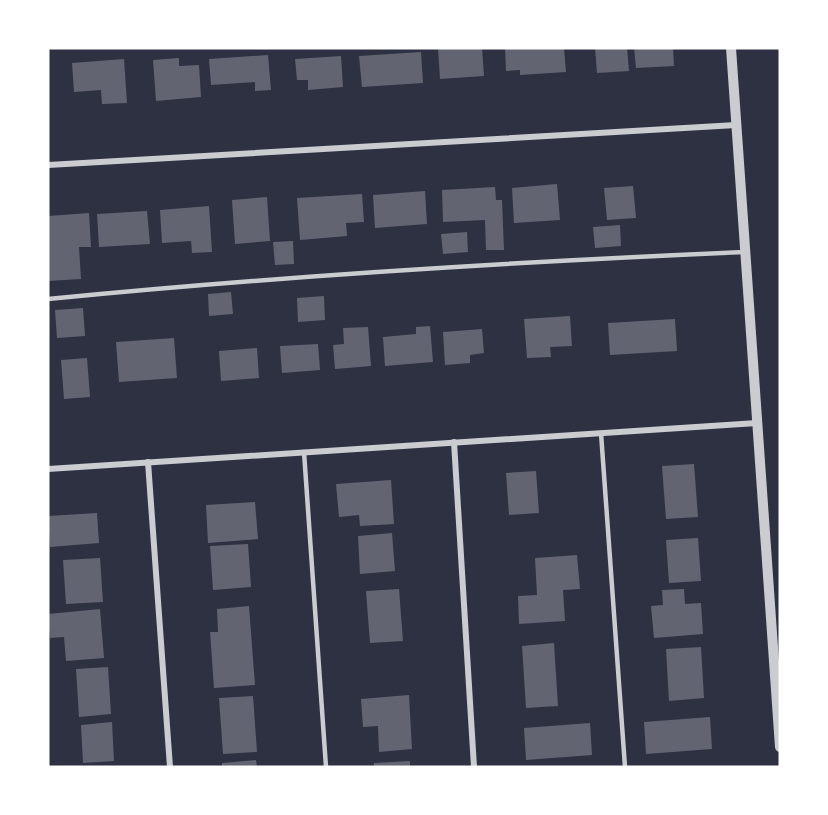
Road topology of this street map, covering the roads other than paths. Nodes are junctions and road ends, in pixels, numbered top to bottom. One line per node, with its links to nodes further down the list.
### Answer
1 (731, 48): 2 (street)
2 (736, 125): 3 (street); 4 (street)
3 (48, 165)
4 (745, 252): 5 (lane); 6 (street)
5 (48, 299)
6 (757, 423): 7 (street); 12 (street)
7 (601, 433): 8 (street); 16 (lane)
8 (454, 442): 9 (street); 15 (street)
9 (304, 452): 10 (street); 14 (lane)
10 (148, 462): 11 (street); 13 (street)
11 (48, 469)
12 (780, 747)
13 (171, 767)
14 (327, 767)
15 (474, 767)
16 (625, 767)

